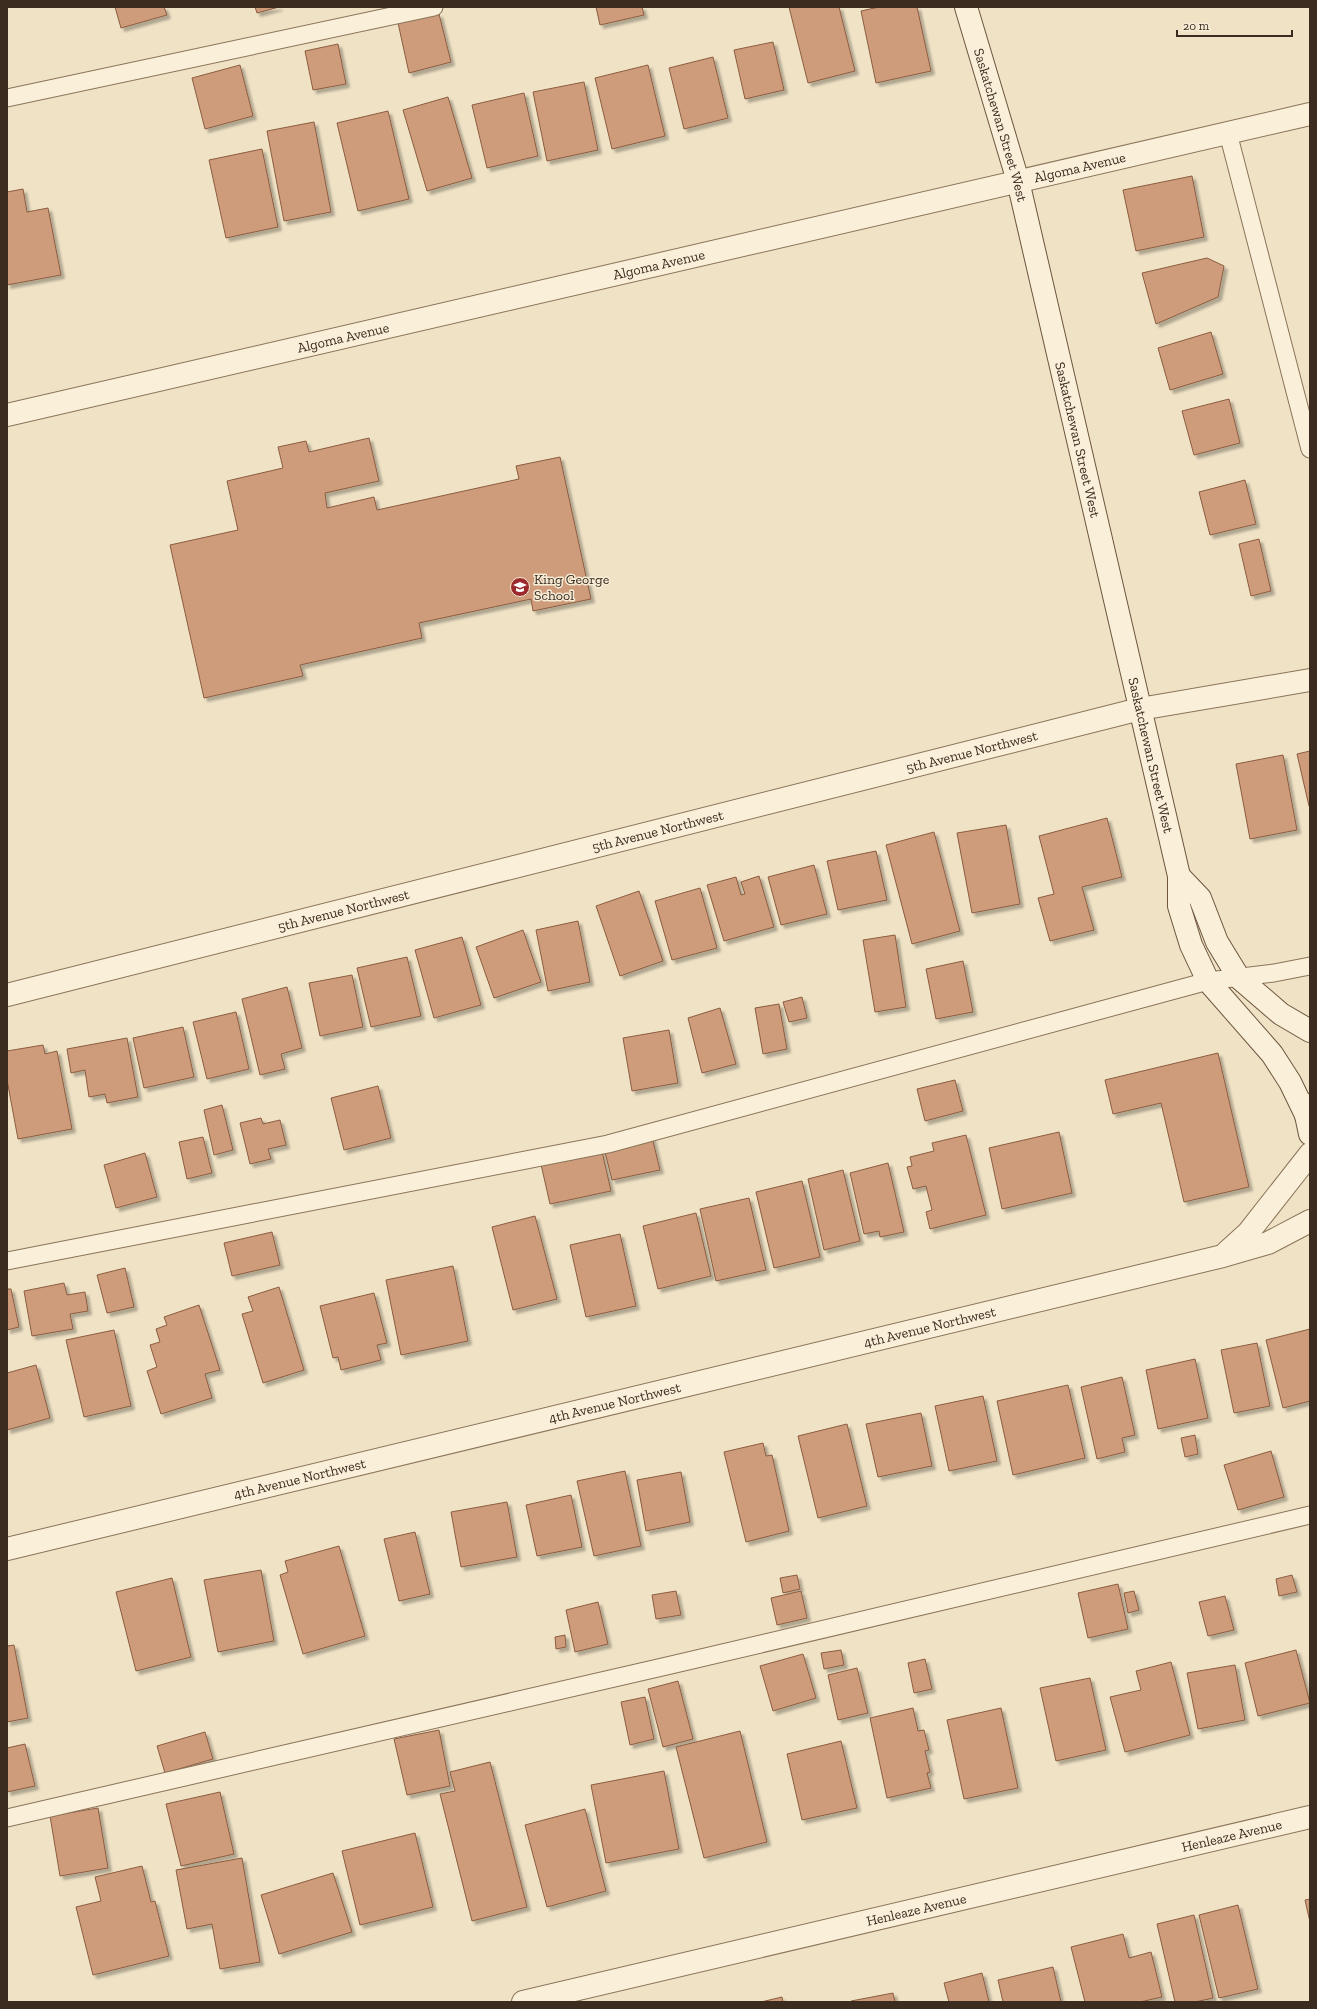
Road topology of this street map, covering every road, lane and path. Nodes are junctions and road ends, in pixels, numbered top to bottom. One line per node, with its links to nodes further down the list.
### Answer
1 (434, 7): 3 (lane)
2 (966, 7): 6 (street, Saskatchewan Street West)
3 (7, 98)
4 (1310, 114): 5 (street, Algoma Avenue)
5 (1228, 133): 6 (street, Algoma Avenue); 7 (lane)
6 (1018, 181): 8 (street, Algoma Avenue); 11 (street, Saskatchewan Street West)
7 (1305, 407): 9 (lane)
8 (7, 415)
9 (1310, 449)
10 (1310, 680): 11 (street, 5th Avenue Northwest)
11 (1140, 709): 12 (street, Saskatchewan Street West); 16 (street, 5th Avenue Northwest)
12 (1179, 876): 14 (street); 15 (street, Saskatchewan Street West)
13 (1310, 966): 14 (lane)
14 (1239, 978): 15 (lane); 17 (street)
15 (1208, 981): 18 (street, Saskatchewan Street West); 22 (lane)
16 (7, 995)
17 (1310, 1031)
18 (1309, 1118)
19 (1310, 1154): 21 (street)
20 (1310, 1221): 21 (street, 4th Avenue Northwest)
21 (1223, 1256): 24 (street, 4th Avenue Northwest)
22 (7, 1260)
23 (1310, 1515): 26 (lane)
24 (7, 1549)
25 (1310, 1817): 27 (street, Henleaze Avenue)
26 (7, 1818)
27 (523, 2002)

